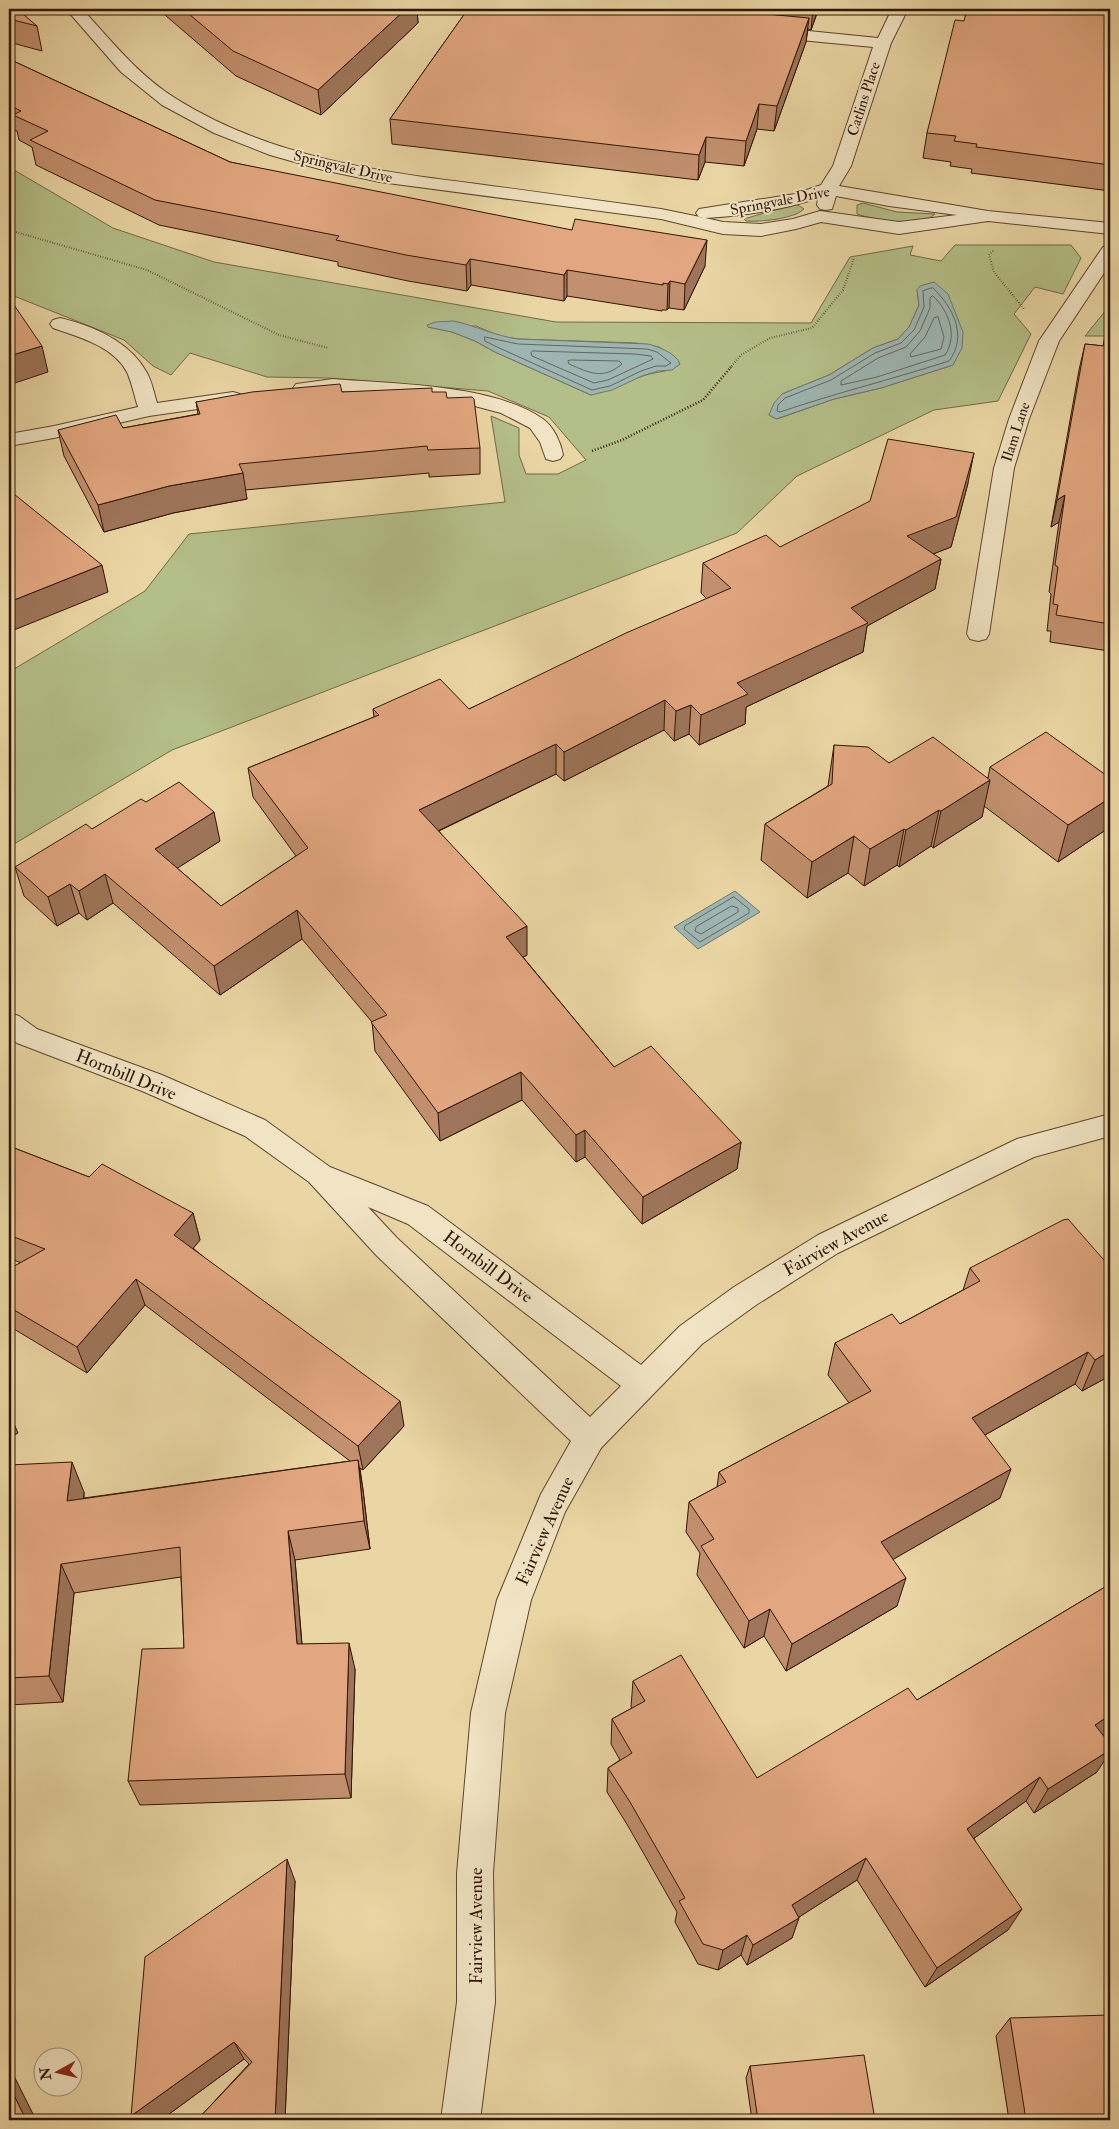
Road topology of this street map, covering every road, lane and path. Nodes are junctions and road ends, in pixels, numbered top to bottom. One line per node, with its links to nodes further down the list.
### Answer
1 (74, 9): 6 (street, Springvale Drive)
2 (900, 9): 4 (street, Catlins Place)
3 (756, 31): 4 (street)
4 (883, 43): 5 (street, Catlins Place)
5 (828, 189): 6 (street, Springvale Drive); 7 (street, Catlins Place); 8 (street, Springvale Drive)
6 (661, 214): 7 (street, Springvale Drive)
7 (820, 216): 10 (street, Springvale Drive)
8 (988, 216): 9 (street, Springvale Drive); 10 (street, Springvale Drive)
9 (1023, 220): 11 (street, Springvale Drive); 15 (path)
10 (865, 224): 21 (path)
11 (1110, 229)
12 (9, 230): 16 (path)
13 (1110, 251): 15 (street, Ilam Lane)
14 (60, 324): 19 (street)
15 (1049, 341): 22 (street, Ilam Lane)
16 (333, 350)
17 (284, 390): 21 (street)
18 (255, 395): 19 (street)
19 (149, 410): 20 (street)
20 (9, 440)
21 (553, 455)
22 (978, 634)
23 (9, 1022): 25 (street, Hornbill Drive)
24 (1110, 1125): 26 (street, Fairview Avenue)
25 (319, 1174): 26 (street, Hornbill Drive); 27 (street, Hornbill Drive)
26 (642, 1384): 27 (street, Fairview Avenue)
27 (590, 1438): 28 (street, Fairview Avenue)
28 (461, 2120)

